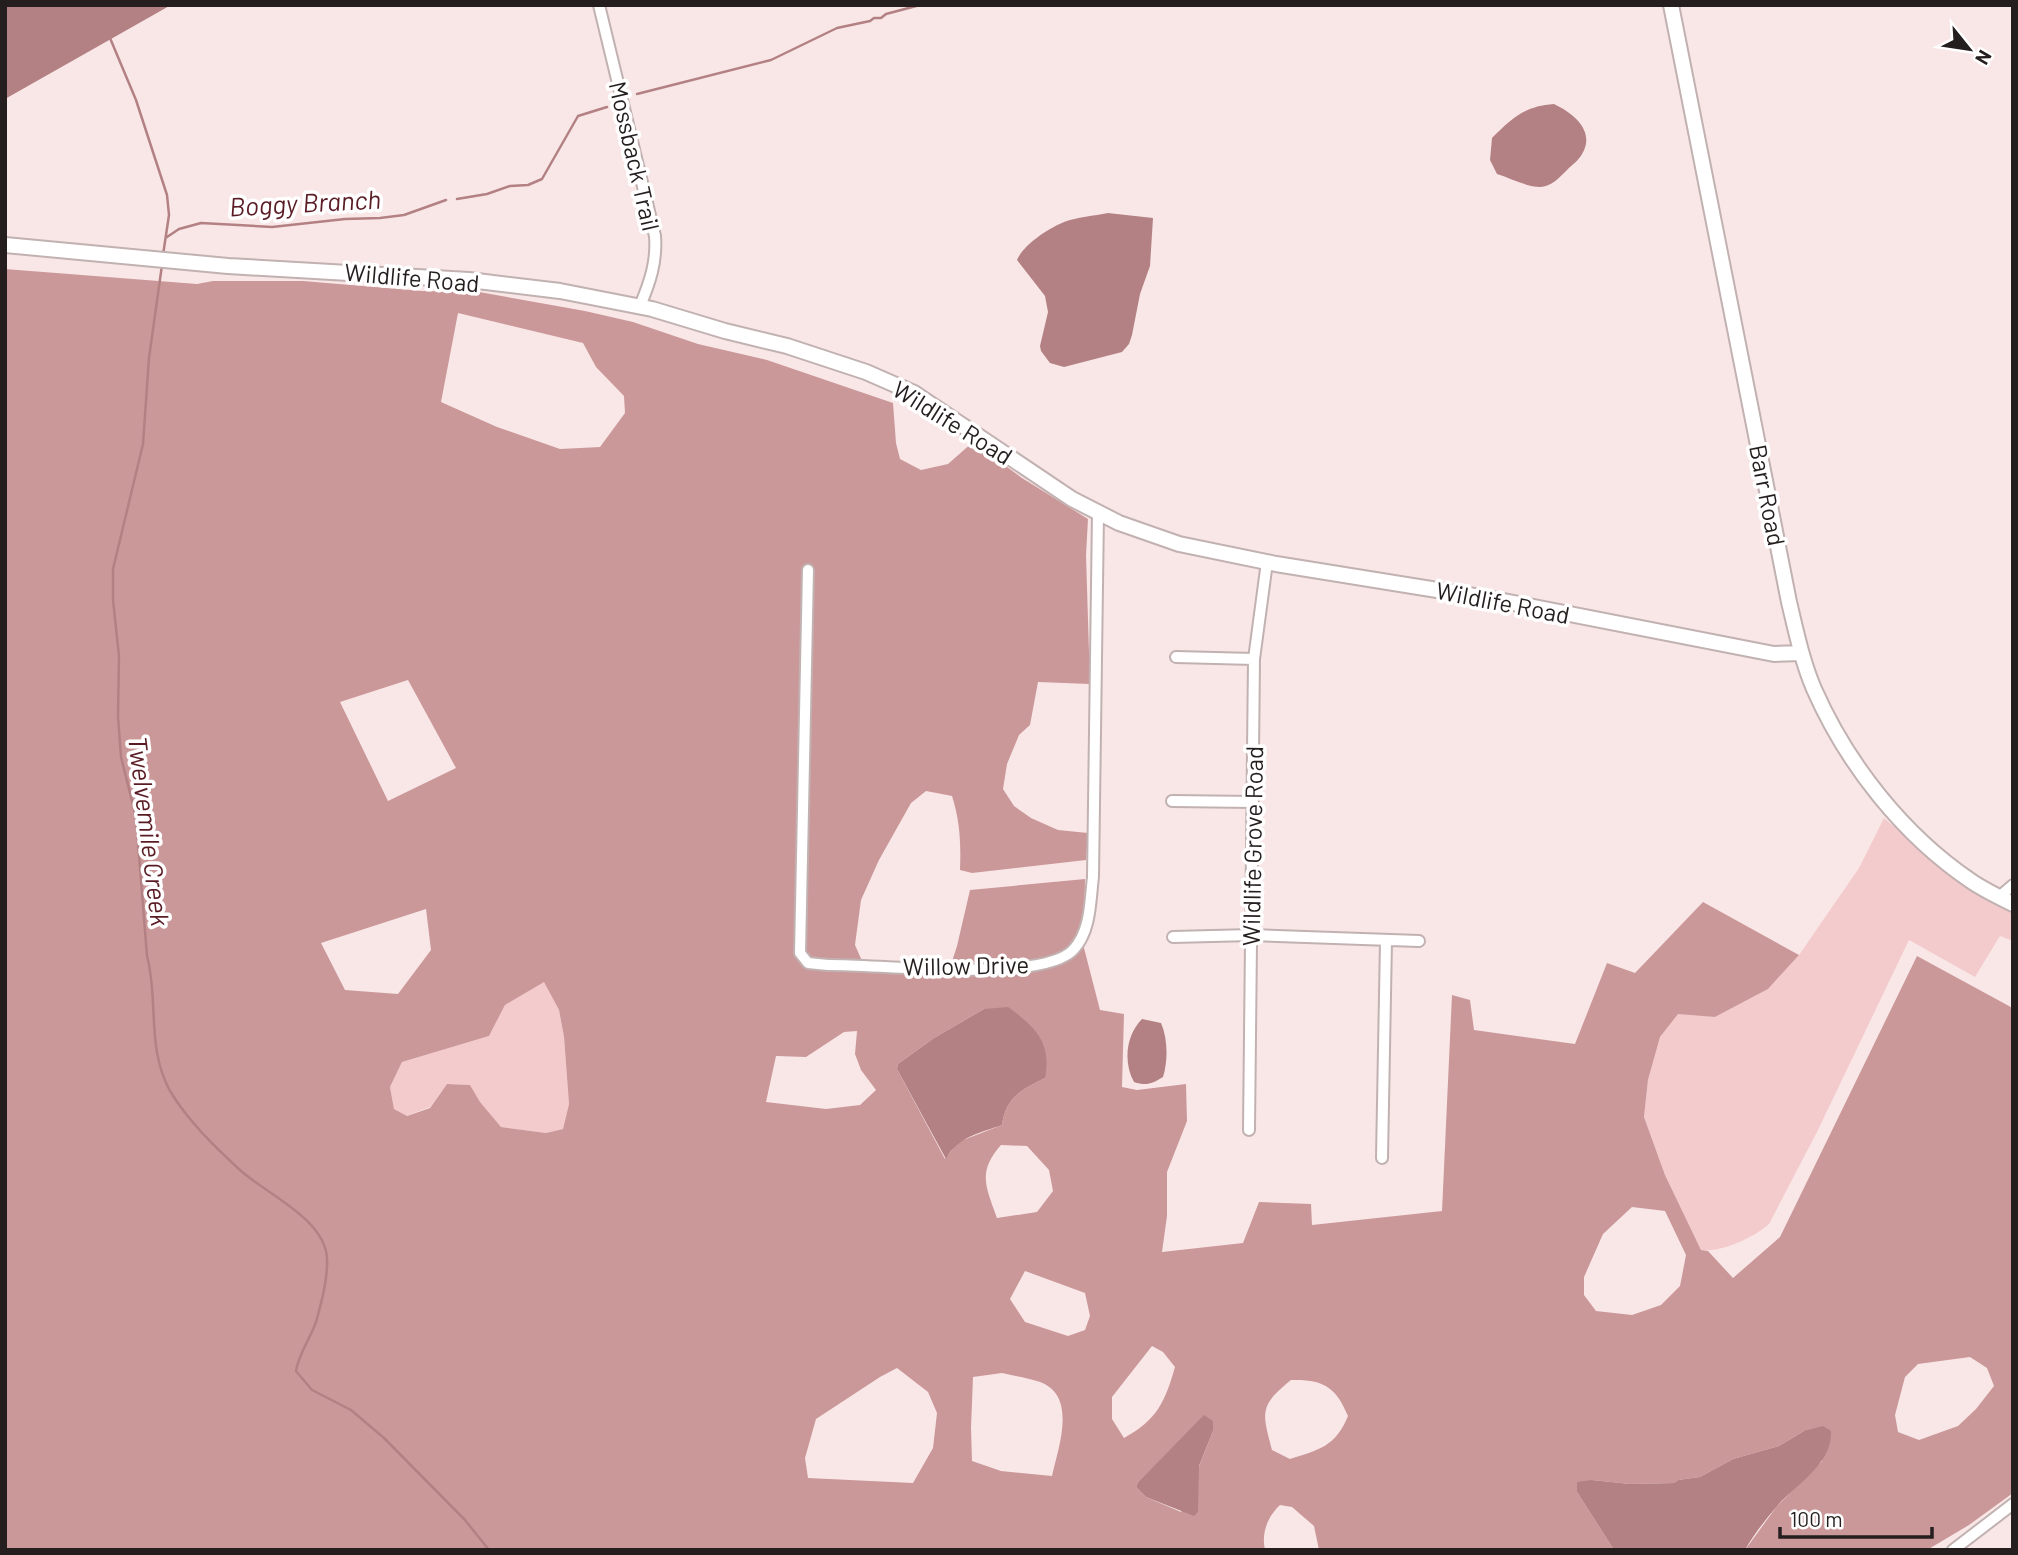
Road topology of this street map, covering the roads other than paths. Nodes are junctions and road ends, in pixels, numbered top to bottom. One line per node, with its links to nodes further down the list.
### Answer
1 (599, 5): 4 (street, Mossback Trail)
2 (1671, 5): 8 (street, Barr Road)
3 (5, 244): 4 (street, Wildlife Road)
4 (640, 306): 5 (street, Wildlife Road)
5 (1098, 513): 6 (street, Wildlife Road); 7 (street, Willow Drive)
6 (1267, 562): 8 (street, Wildlife Road); 10 (street, Wildlife Grove Road)
7 (808, 570)
8 (1801, 653): 14 (street, Barr Road)
9 (1176, 657): 10 (street)
10 (1254, 659): 12 (street, Wildlife Grove Road)
11 (1172, 801): 12 (street)
12 (1253, 802): 16 (street, Wildlife Grove Road)
13 (2013, 885): 14 (street)
14 (1999, 897): 15 (street, Barr Road)
15 (2013, 904)
16 (1252, 935): 17 (street); 19 (street); 20 (street, Wildlife Grove Road)
17 (1173, 937)
18 (1419, 941): 19 (street)
19 (1386, 942): 21 (street)
20 (1249, 1130)
21 (1382, 1158)
22 (2013, 1504): 23 (street)
23 (1953, 1550)

